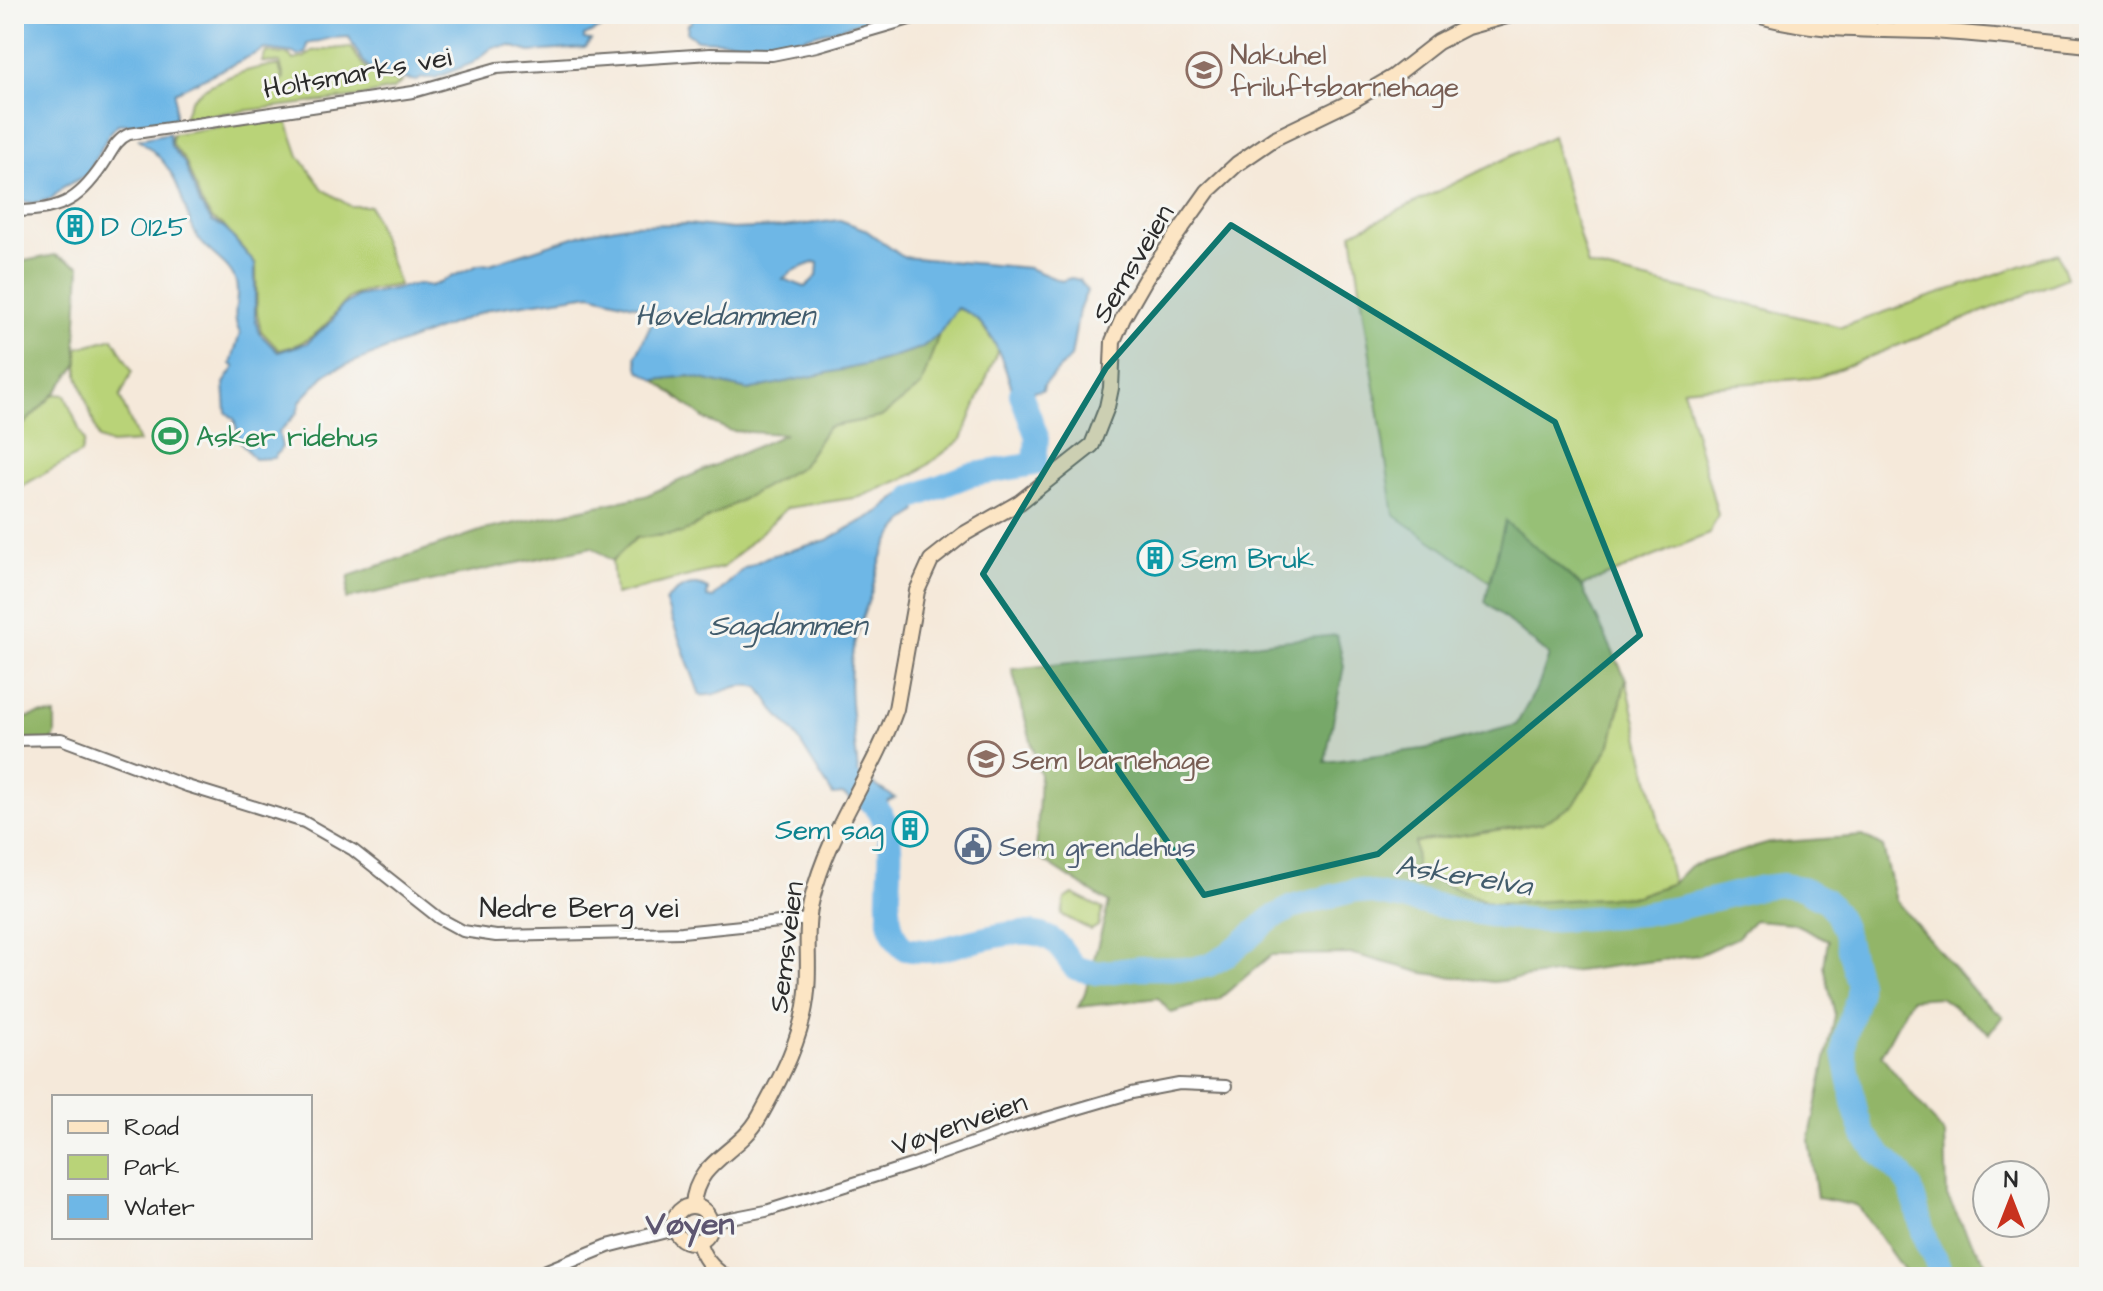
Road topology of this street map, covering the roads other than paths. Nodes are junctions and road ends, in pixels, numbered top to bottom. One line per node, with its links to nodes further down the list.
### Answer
1 (927, 14): 5 (street, Holtsmarks vei)
2 (1514, 14): 7 (main road, Semsveien)
3 (1754, 14): 4 (main road)
4 (2089, 45)
5 (14, 211)
6 (14, 740): 7 (street, Nedre Berg vei)
7 (809, 919): 9 (main road, Semsveien)
8 (1226, 1086): 10 (street, Vøyenveien)
9 (693, 1205): 10 (main road); 11 (main road)
10 (710, 1222): 12 (main road)
11 (674, 1229): 12 (main road); 13 (street)
12 (698, 1241): 14 (main road)
13 (532, 1277)
14 (725, 1277)

